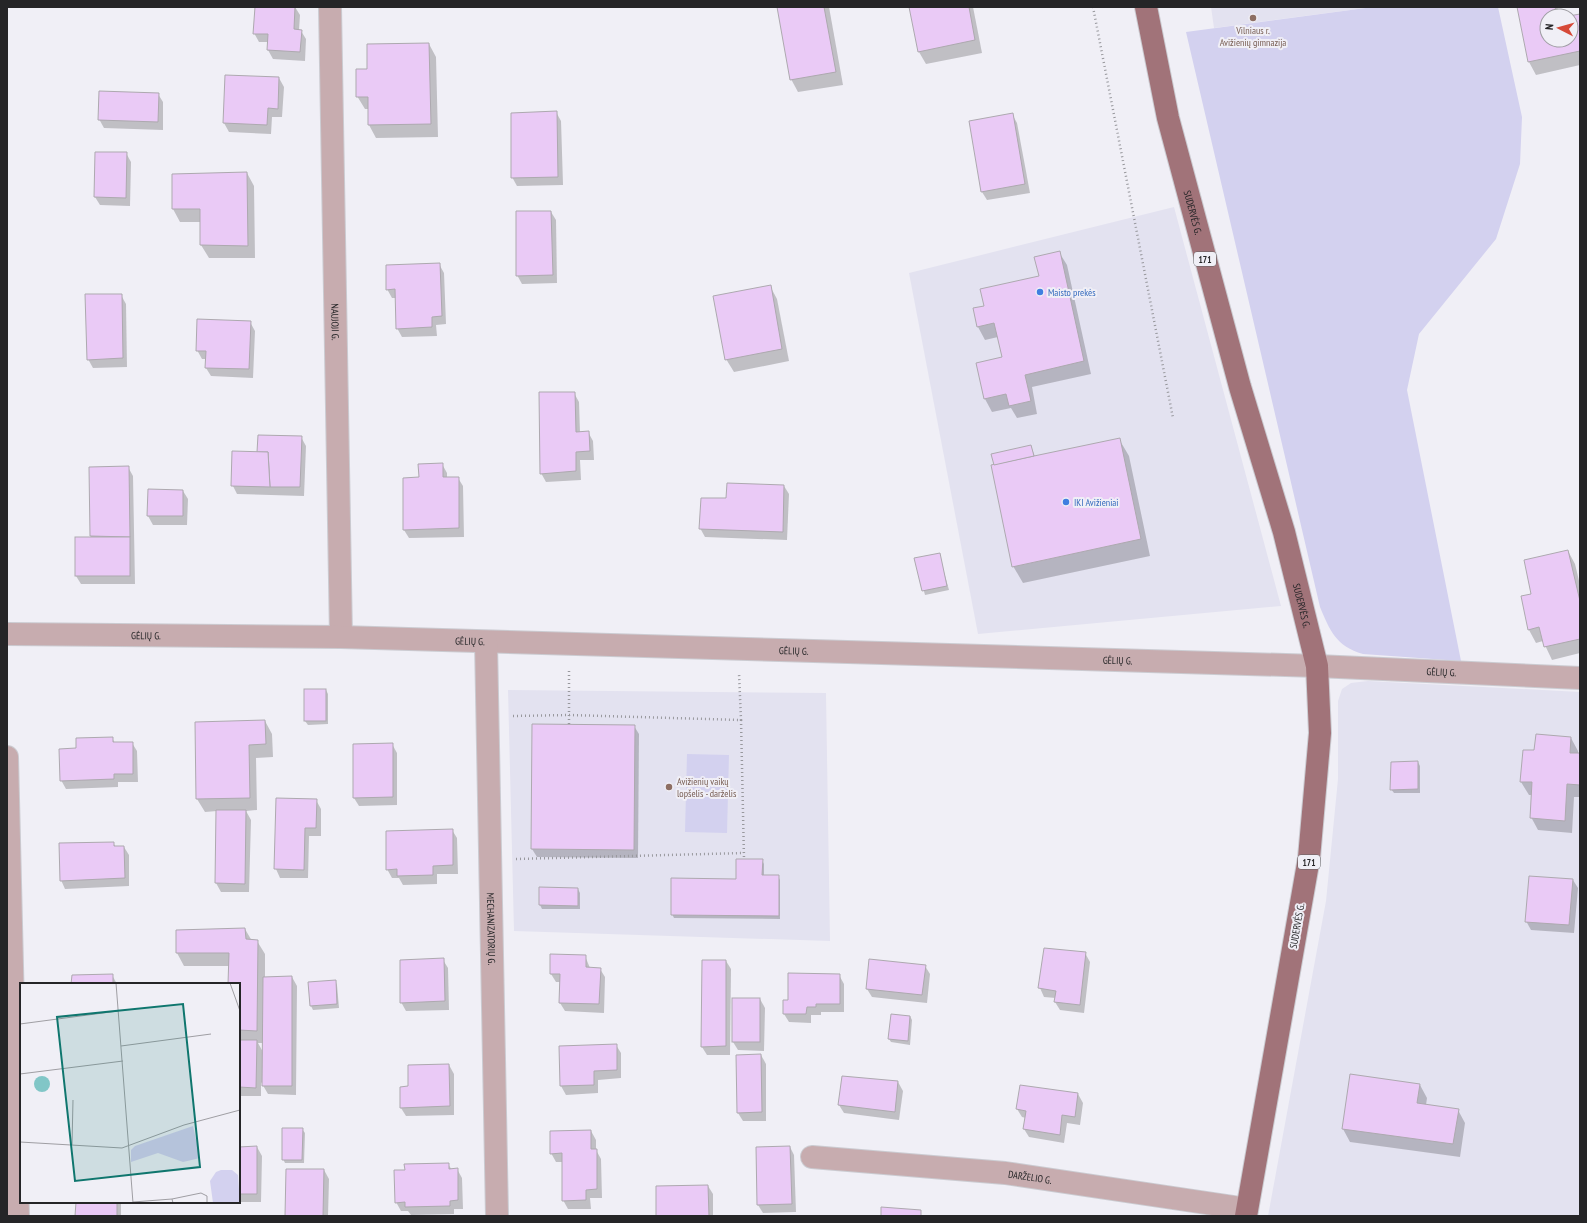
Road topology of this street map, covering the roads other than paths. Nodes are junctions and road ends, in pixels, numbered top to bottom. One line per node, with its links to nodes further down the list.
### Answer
1 (330, 7): 4 (street, NAUJOJI G.)
2 (1146, 7): 6 (main road, SUDERVĖS G. / 171)
3 (7, 634): 4 (street, GĖLIŲ G.)
4 (341, 637): 5 (street, GĖLIŲ G.)
5 (486, 642): 6 (street, GĖLIŲ G.); 12 (street, MECHANIZATORIŲ G.)
6 (1317, 666): 7 (street, GĖLIŲ G.); 10 (main road, SUDERVĖS G. / 171)
7 (1580, 678)
8 (7, 757): 11 (street)
9 (812, 1157): 10 (street, DARŽELIO G.)
10 (1246, 1213)
11 (18, 1216)
12 (497, 1216)

